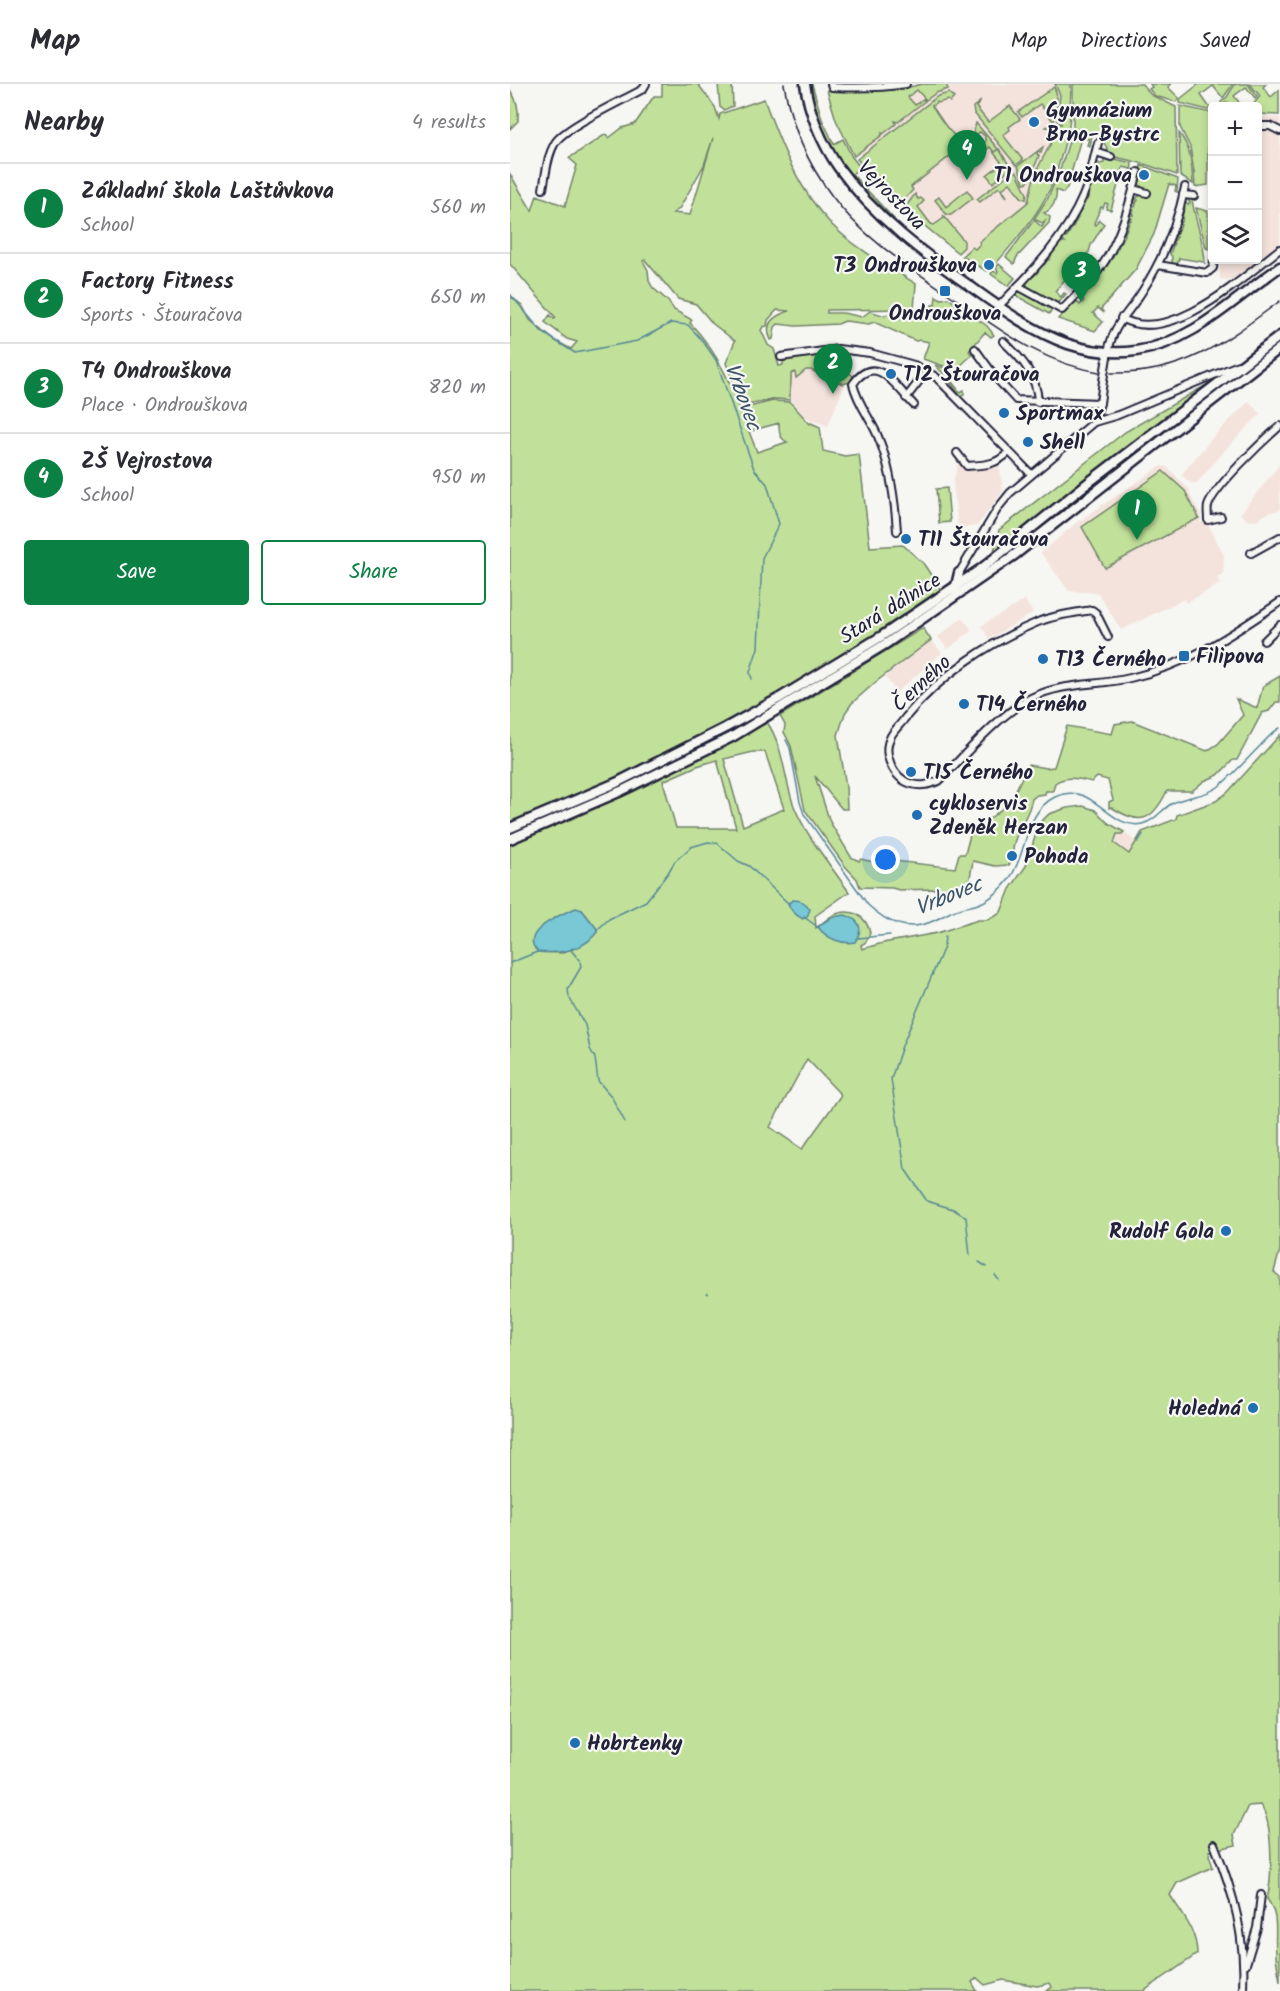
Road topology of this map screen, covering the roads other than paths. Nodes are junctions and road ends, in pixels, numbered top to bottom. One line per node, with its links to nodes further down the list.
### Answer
1 (646, 84): 11 (street)
2 (805, 84): 20 (main road, Vejrostova)
3 (906, 84): 4 (street)
4 (831, 86)
5 (1262, 126): 6 (street)
6 (1280, 132)
7 (1098, 143): 8 (street)
8 (1096, 152): 9 (street); 19 (street)
9 (1111, 157)
10 (1138, 172): 12 (street)
11 (543, 189)
12 (1133, 189): 13 (street); 19 (street)
13 (1147, 193)
14 (1194, 196): 17 (street)
15 (1280, 249): 21 (street)
16 (1214, 264): 17 (street)
17 (1158, 265): 21 (street)
18 (1280, 267): 26 (main road, Vejrostova)
19 (1018, 286): 20 (street)
20 (999, 306): 26 (main road, Vejrostova)
21 (1121, 318): 26 (street)
22 (1280, 336): 27 (main road, Stará dálnice)
23 (1003, 340): 33 (street)
24 (1280, 348): 31 (main road, Stará dálnice)
25 (975, 349): 33 (street)
26 (1108, 352): 34 (street, bridge)
27 (1257, 354): 30 (main road, Stará dálnice); 36 (street)
28 (781, 357): 29 (street)
29 (927, 371): 32 (street); 38 (street)
30 (1223, 381): 31 (main road); 46 (main road, Stará dálnice)
31 (1229, 388): 48 (main road, Stará dálnice)
32 (906, 398): 35 (street); 42 (street)
33 (1038, 402): 34 (street)
34 (1100, 403): 36 (street)
35 (914, 405)
36 (1094, 422): 40 (street)
37 (1280, 426): 41 (street)
38 (1009, 452): 39 (street); 40 (street)
39 (957, 453)
40 (1031, 474): 45 (street)
41 (1221, 517)
42 (897, 531)
43 (1280, 537): 44 (street)
44 (1251, 553)
45 (958, 573): 46 (main road); 47 (main road)
46 (957, 588): 47 (main road, Stará dálnice); 48 (main road)
47 (944, 592): 53 (main road, Stará dálnice)
48 (950, 602): 54 (main road, Stará dálnice)
49 (1280, 602): 51 (street, Černého)
50 (1280, 625): 52 (street)
51 (1108, 637)
52 (1264, 641)
53 (510, 828)
54 (510, 839)
55 (1215, 1844): 57 (street)
56 (1261, 1895): 57 (street)
57 (1245, 1967): 58 (street)
58 (1243, 1991)

